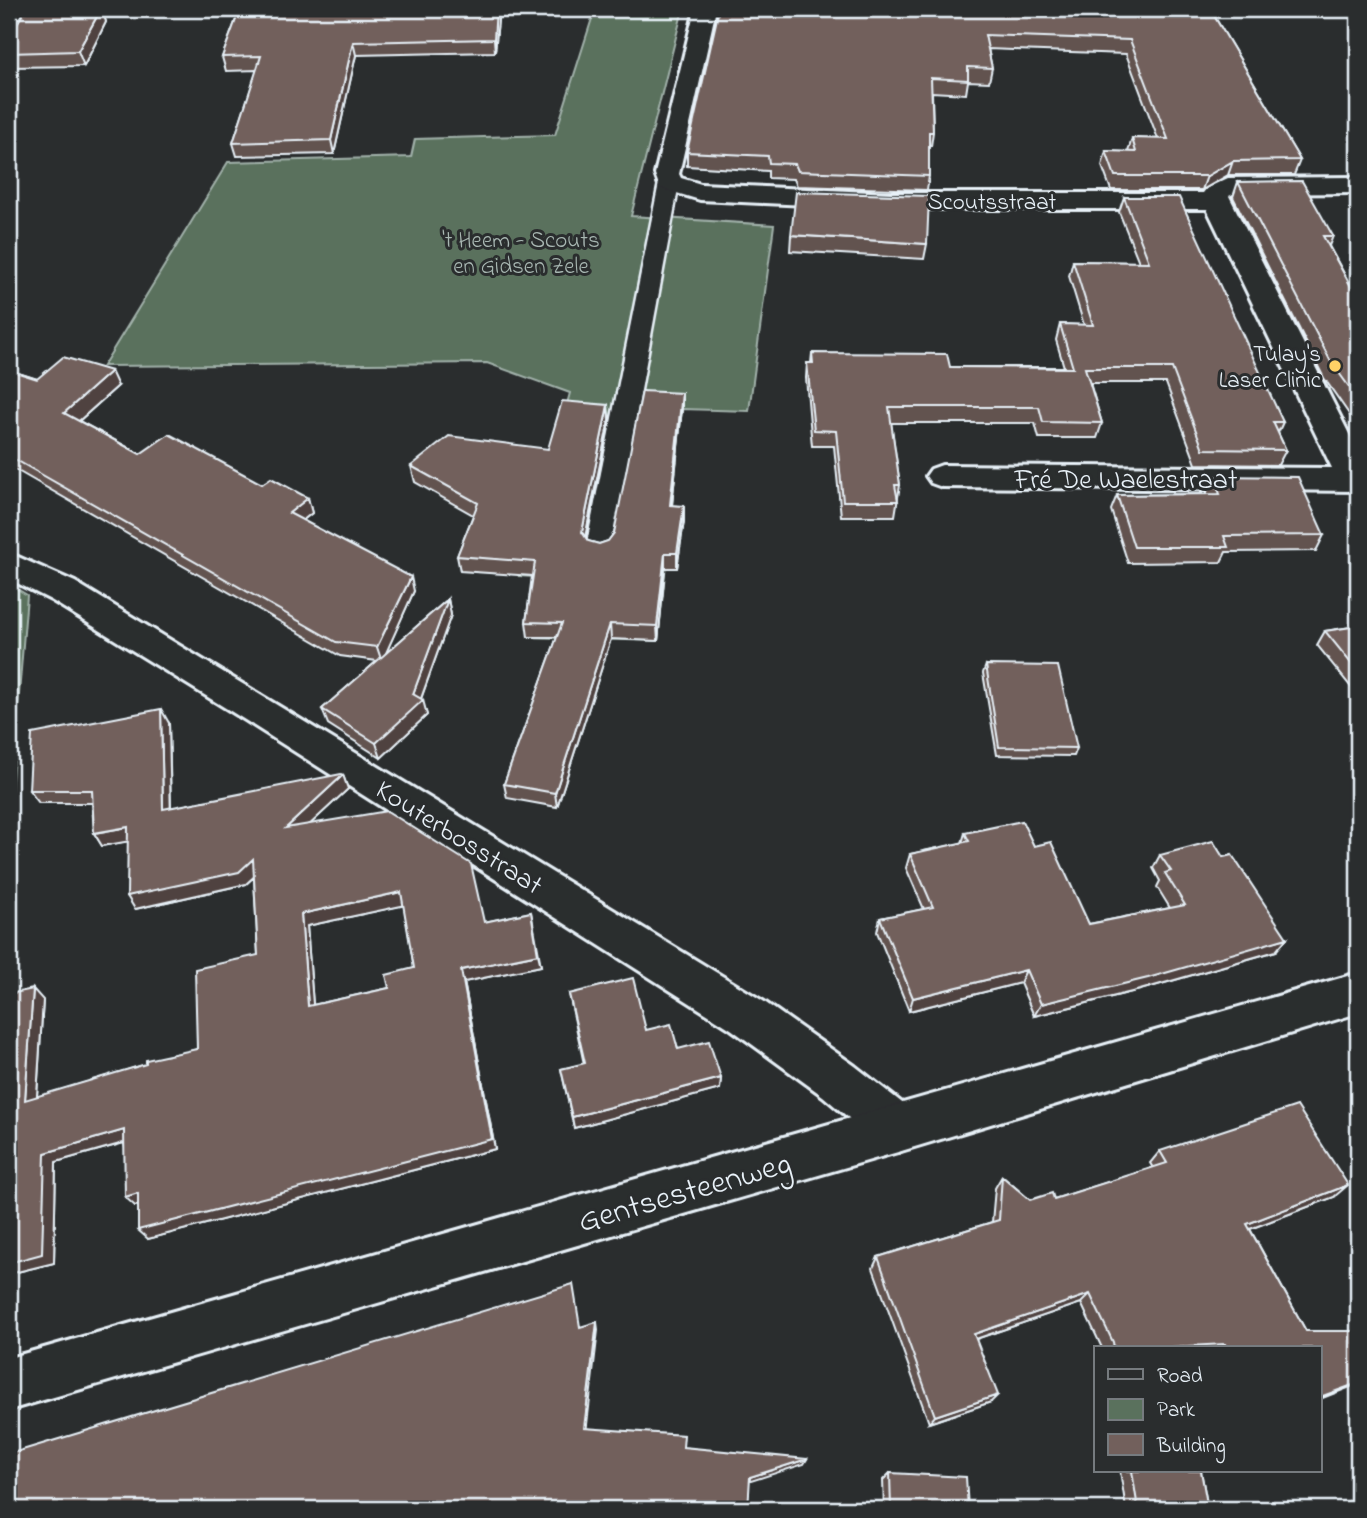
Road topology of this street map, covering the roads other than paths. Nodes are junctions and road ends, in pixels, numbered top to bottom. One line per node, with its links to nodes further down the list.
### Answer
1 (705, 9): 2 (street)
2 (669, 183): 4 (street, Scoutsstraat); 7 (lane)
3 (1358, 184): 4 (street)
4 (1216, 201): 6 (street, Fré De Waelestraat)
5 (942, 476): 6 (street, Fré De Waelestraat)
6 (1355, 480)
7 (599, 548)
8 (9, 565): 10 (street, Kouterbosstraat)
9 (1358, 992): 10 (street, Gentsesteenweg)
10 (898, 1129): 11 (street, Gentsesteenweg)
11 (9, 1384)

